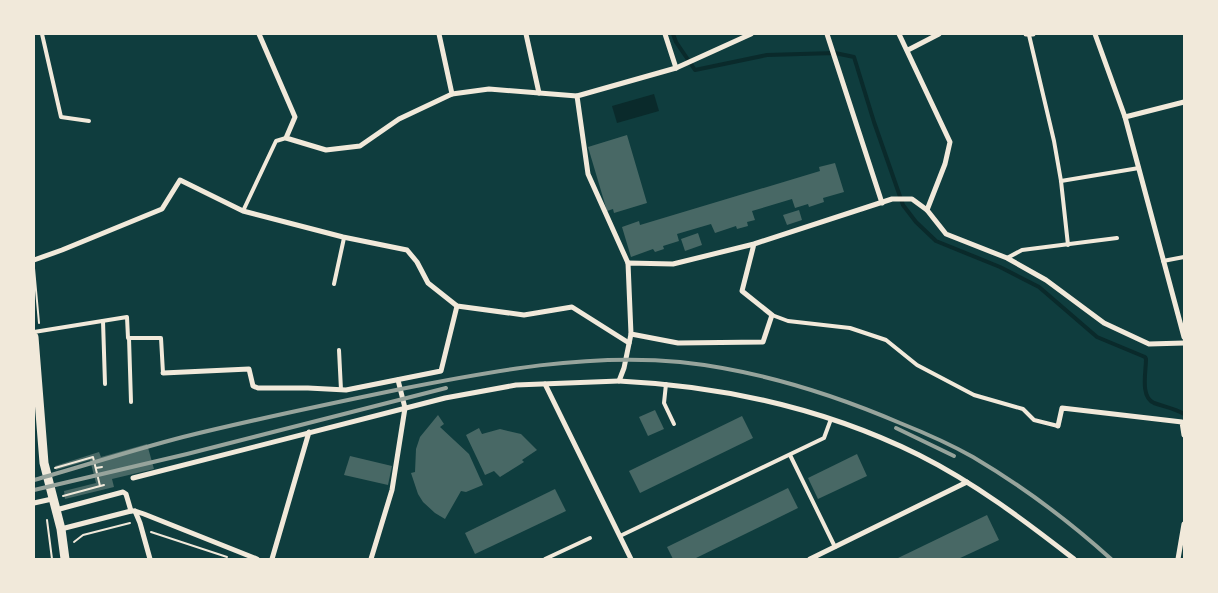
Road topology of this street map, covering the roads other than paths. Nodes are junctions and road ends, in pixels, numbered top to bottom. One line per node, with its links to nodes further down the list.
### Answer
1 (42, 34): 19 (lane)
2 (259, 34): 20 (street)
3 (439, 34): 15 (street)
4 (526, 34): 14 (street)
5 (665, 34): 13 (street)
6 (751, 34): 13 (street)
7 (828, 34): 23 (street)
8 (900, 34): 12 (street)
9 (938, 34): 12 (street)
10 (1029, 34): 22 (lane)
11 (1095, 34): 18 (street)
12 (908, 50): 24 (street)
13 (676, 68): 16 (street)
14 (539, 93): 15 (street); 16 (street)
15 (452, 94): 20 (street)
16 (576, 96): 34 (street)
17 (1184, 102): 18 (street)
18 (1125, 117): 21 (street)
19 (89, 121)
20 (286, 138): 25 (lane)
21 (1139, 168): 22 (lane); 33 (street)
22 (1061, 181): 29 (lane)
23 (882, 203): 24 (street); 28 (street)
24 (926, 210): 31 (street)
25 (243, 211): 26 (street); 32 (street)
26 (344, 238): 35 (lane); 36 (street)
27 (1117, 238): 29 (lane)
28 (754, 244): 34 (street); 37 (street)
29 (1068, 244): 31 (lane)
30 (1184, 257): 33 (lane)
31 (1007, 258): 44 (street)
32 (34, 260)
33 (1163, 261): 42 (street)
34 (628, 263): 41 (street)
35 (334, 284)
36 (457, 306): 45 (street); 49 (street)
37 (772, 315): 41 (street); 60 (lane)
38 (103, 321): 40 (lane); 43 (lane); 51 (lane)
39 (34, 332): 40 (lane)
40 (37, 334): 47 (street)
41 (631, 334): 45 (street)
42 (1184, 337)
43 (129, 338): 48 (lane); 55 (lane)
44 (1184, 342)
45 (629, 343): 50 (street)
46 (340, 350): 54 (lane)
47 (35, 358): 66 (street)
48 (163, 373): 54 (street)
49 (398, 380): 54 (street); 56 (street)
50 (619, 381): 52 (street); 53 (street)
51 (105, 384)
52 (545, 384): 56 (street); 72 (street)
53 (666, 384): 57 (street); 59 (lane)
54 (341, 390)
55 (131, 402)
56 (405, 408): 61 (street); 79 (street)
57 (831, 419): 63 (lane); 65 (street)
58 (1183, 420): 60 (street); 62 (street)
59 (674, 424)
60 (1058, 426)
61 (309, 432): 64 (street); 78 (street)
62 (1184, 435)
63 (790, 455): 72 (lane); 74 (lane)
64 (132, 478)
65 (967, 482): 74 (street); 83 (street)
66 (57, 496): 67 (street); 68 (street)
67 (34, 503)
68 (56, 510): 69 (street); 71 (street)
69 (133, 511): 71 (street); 76 (street); 77 (street)
70 (1184, 524): 84 (street)
71 (61, 529): 75 (street)
72 (620, 536): 81 (street)
73 (590, 538): 80 (lane)
74 (835, 547): 82 (street)
75 (65, 559)
76 (150, 559)
77 (256, 559)
78 (272, 559)
79 (371, 559)
80 (545, 559)
81 (631, 559)
82 (810, 559)
83 (1074, 559)
84 (1178, 559)

